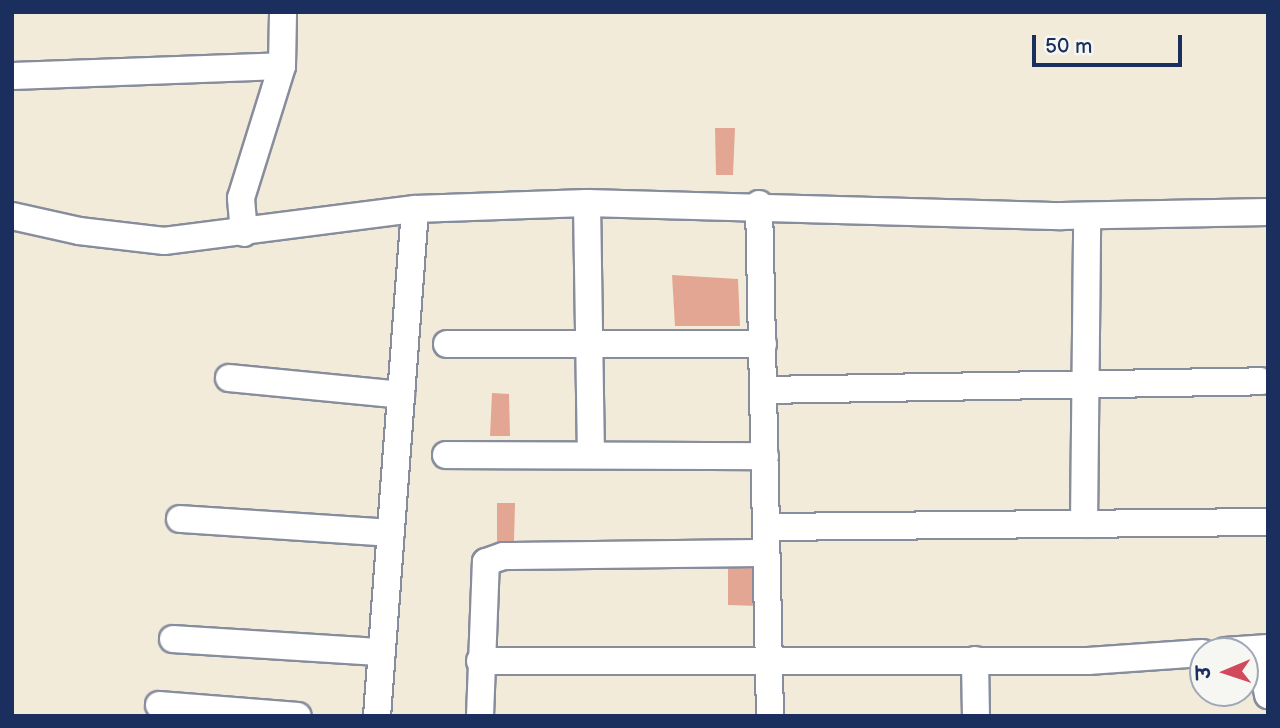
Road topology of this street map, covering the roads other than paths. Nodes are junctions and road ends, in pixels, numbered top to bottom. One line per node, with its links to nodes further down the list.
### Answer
1 (283, 12): 2 (street)
2 (282, 66): 3 (street); 10 (street)
3 (12, 76)
4 (587, 203): 5 (street); 6 (street); 13 (street)
5 (759, 204): 9 (street); 12 (street)
6 (415, 209): 10 (street); 18 (street)
7 (1268, 212): 9 (street)
8 (12, 215): 10 (street)
9 (1087, 216): 16 (street)
10 (244, 233)
11 (447, 344): 13 (street)
12 (763, 344): 13 (street); 17 (street)
13 (587, 345): 20 (street)
14 (229, 378): 18 (street)
15 (1261, 381): 16 (street)
16 (1086, 384): 17 (street); 24 (street)
17 (763, 390): 21 (street)
18 (401, 395): 26 (street)
19 (446, 455): 20 (street)
20 (591, 455): 21 (street)
21 (765, 456): 25 (street)
22 (180, 519): 26 (street)
23 (1268, 522): 24 (street)
24 (1084, 524): 25 (street)
25 (766, 527): 27 (street)
26 (391, 533): 30 (street)
27 (766, 553): 32 (street); 34 (street)
28 (173, 639): 30 (street)
29 (1264, 648): 35 (street)
30 (382, 652): 38 (street)
31 (1189, 653): 33 (street)
32 (769, 659): 33 (street); 34 (street); 40 (street)
33 (975, 660): 41 (street)
34 (480, 661): 39 (street)
35 (1268, 695)
36 (159, 705): 37 (street)
37 (298, 716)
38 (377, 716)
39 (480, 716)
40 (770, 716)
41 (976, 716)

